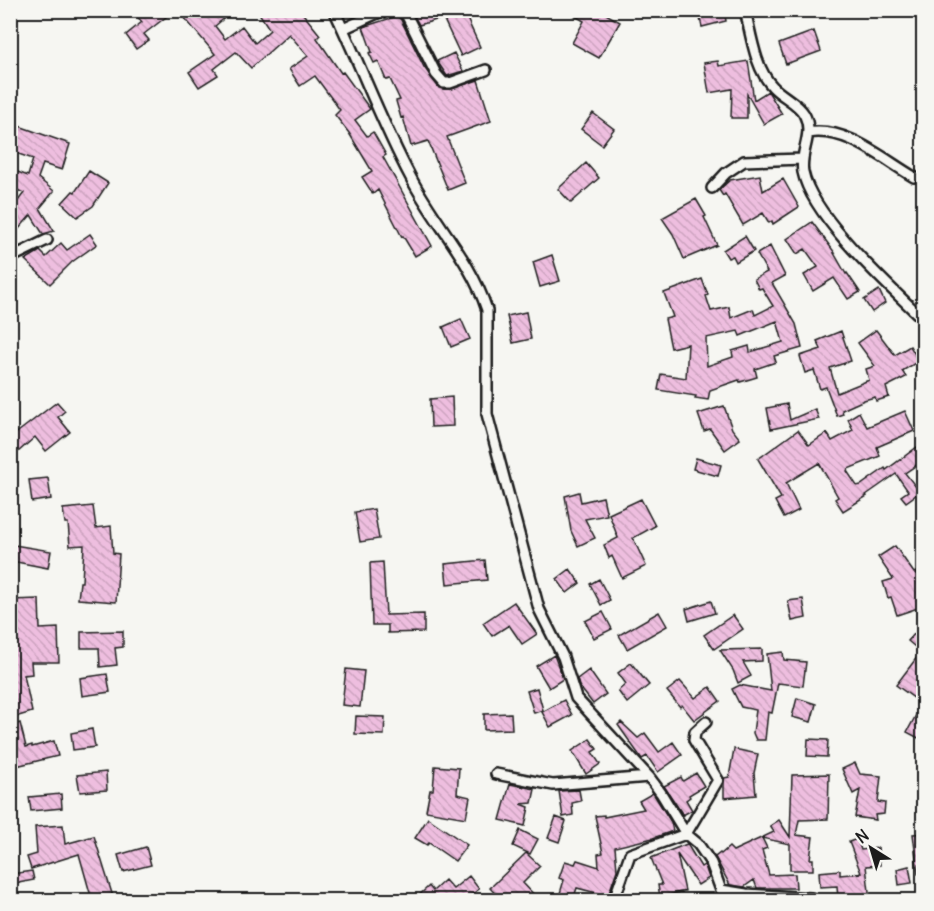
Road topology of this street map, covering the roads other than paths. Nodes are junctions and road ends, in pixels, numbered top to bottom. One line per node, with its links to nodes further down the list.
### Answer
1 (334, 10): 5 (street)
2 (384, 10): 5 (street)
3 (401, 10): 6 (street)
4 (745, 10): 7 (street)
5 (343, 29): 16 (street)
6 (486, 70)
7 (808, 133): 8 (street); 9 (street)
8 (803, 159): 10 (street); 13 (street)
9 (914, 177)
10 (712, 188)
11 (47, 240): 12 (street)
12 (10, 258)
13 (924, 320)
14 (706, 722): 17 (street)
15 (496, 774): 16 (street)
16 (649, 777): 17 (street)
17 (686, 834): 18 (street); 19 (street)
18 (614, 900)
19 (815, 900)

